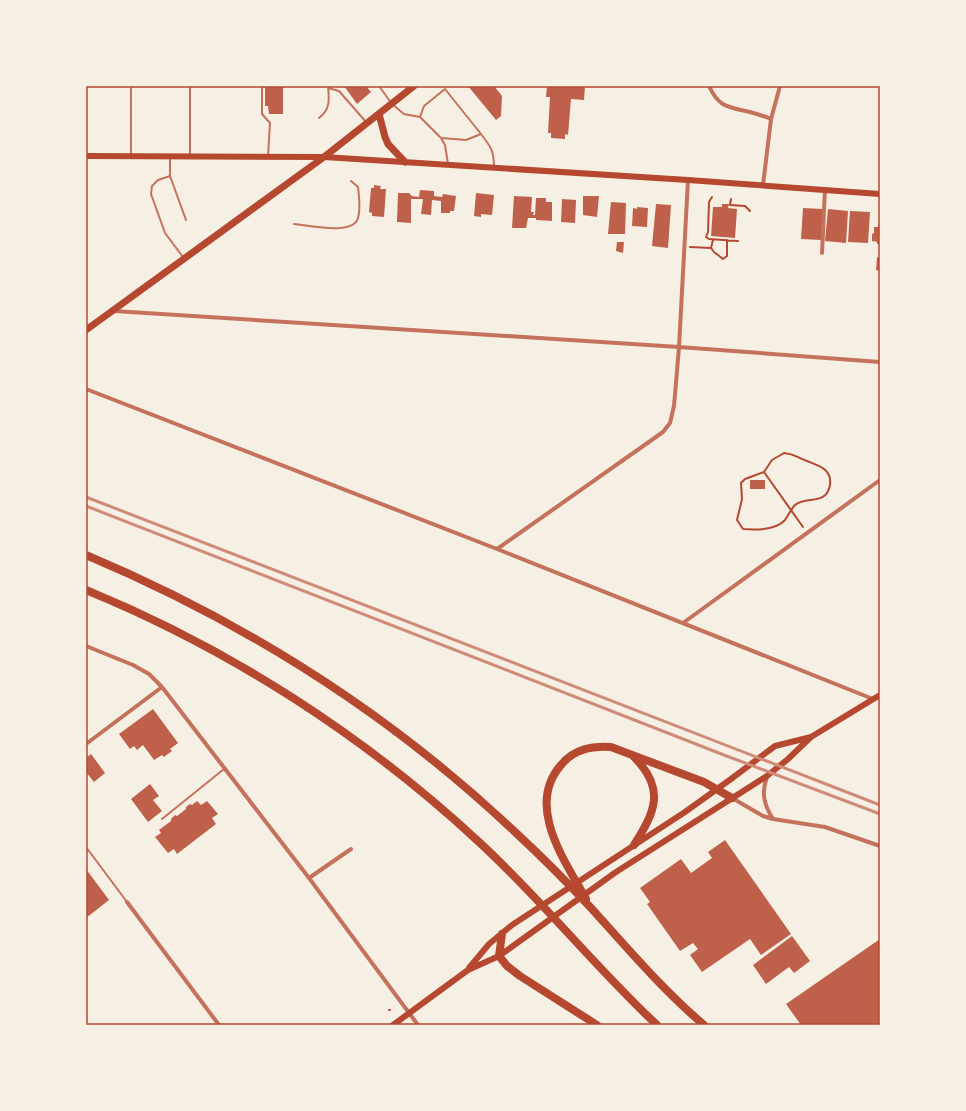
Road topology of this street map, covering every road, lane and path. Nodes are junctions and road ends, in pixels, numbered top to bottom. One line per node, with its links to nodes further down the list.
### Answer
1 (130, 86): 19 (lane)
2 (190, 86): 20 (lane)
3 (262, 86): 22 (lane)
4 (379, 86): 10 (lane)
5 (414, 86): 10 (main road)
6 (709, 86): 14 (street)
7 (780, 86): 14 (street)
8 (328, 87): 13 (lane); 15 (lane)
9 (444, 87): 12 (lane); 16 (lane)
10 (392, 104): 11 (main road); 12 (lane)
11 (379, 114): 15 (main road); 24 (main road)
12 (420, 117): 17 (lane)
13 (320, 118)
14 (771, 119): 30 (street)
15 (367, 123): 23 (main road)
16 (481, 134): 17 (lane); 26 (lane)
17 (441, 138): 25 (lane)
18 (86, 156): 19 (main road)
19 (131, 156): 21 (main road)
20 (190, 156): 21 (main road); 22 (main road)
21 (170, 157): 27 (lane)
22 (268, 157): 23 (main road)
23 (324, 157): 24 (main road); 44 (main road)
24 (405, 162): 25 (main road)
25 (448, 165): 26 (main road)
26 (494, 168): 28 (main road)
27 (170, 176): 36 (lane); 44 (lane)
28 (688, 180): 30 (main road); 41 (street)
29 (351, 181): 37 (lane)
30 (763, 185): 31 (main road)
31 (825, 190): 32 (main road); 43 (street)
32 (880, 194)
33 (712, 197): 38 (path)
34 (731, 199): 35 (path)
35 (750, 211)
36 (186, 220)
37 (294, 224)
38 (713, 240): 39 (path); 42 (path)
39 (727, 240): 40 (path); 42 (path)
40 (738, 241)
41 (685, 247): 42 (path); 47 (street)
42 (711, 248)
43 (822, 253)
44 (184, 259): 45 (main road)
45 (114, 311): 46 (main road); 47 (street)
46 (86, 330)
47 (679, 347): 48 (street); 54 (street)
48 (880, 362)
49 (86, 389): 54 (street)
50 (764, 472): 52 (path); 52 (path); 52 (path)
51 (880, 480): 53 (street)
52 (791, 511): 53 (path)
53 (807, 533): 57 (street)
54 (497, 549): 57 (street)
55 (86, 555): 77 (highway)
56 (86, 590): 86 (highway)
57 (683, 623): 61 (street)
58 (86, 646): 59 (street)
59 (162, 687): 63 (street); 65 (street)
60 (880, 695): 61 (main road)
61 (873, 700): 62 (main road)
62 (811, 737): 66 (main road); 67 (main road)
63 (86, 744)
64 (630, 754): 67 (highway); 71 (highway); 77 (highway)
65 (225, 768): 69 (lane); 75 (street)
66 (766, 776): 68 (main road); 70 (street)
67 (717, 789): 68 (highway); 71 (main road)
68 (732, 798): 70 (street); 79 (main road)
69 (162, 819)
70 (773, 819): 72 (street)
71 (634, 845): 78 (main road)
72 (880, 846)
73 (86, 847): 76 (lane)
74 (351, 849): 75 (street)
75 (309, 878): 81 (street)
76 (127, 902): 82 (street)
77 (592, 910): 87 (highway)
78 (502, 934): 79 (highway); 80 (main road)
79 (499, 956): 80 (main road); 85 (highway)
80 (468, 970): 81 (main road)
81 (409, 1013): 83 (main road); 84 (street)
82 (219, 1025)
83 (393, 1025)
84 (418, 1025)
85 (597, 1025)
86 (657, 1025)
87 (704, 1025)

